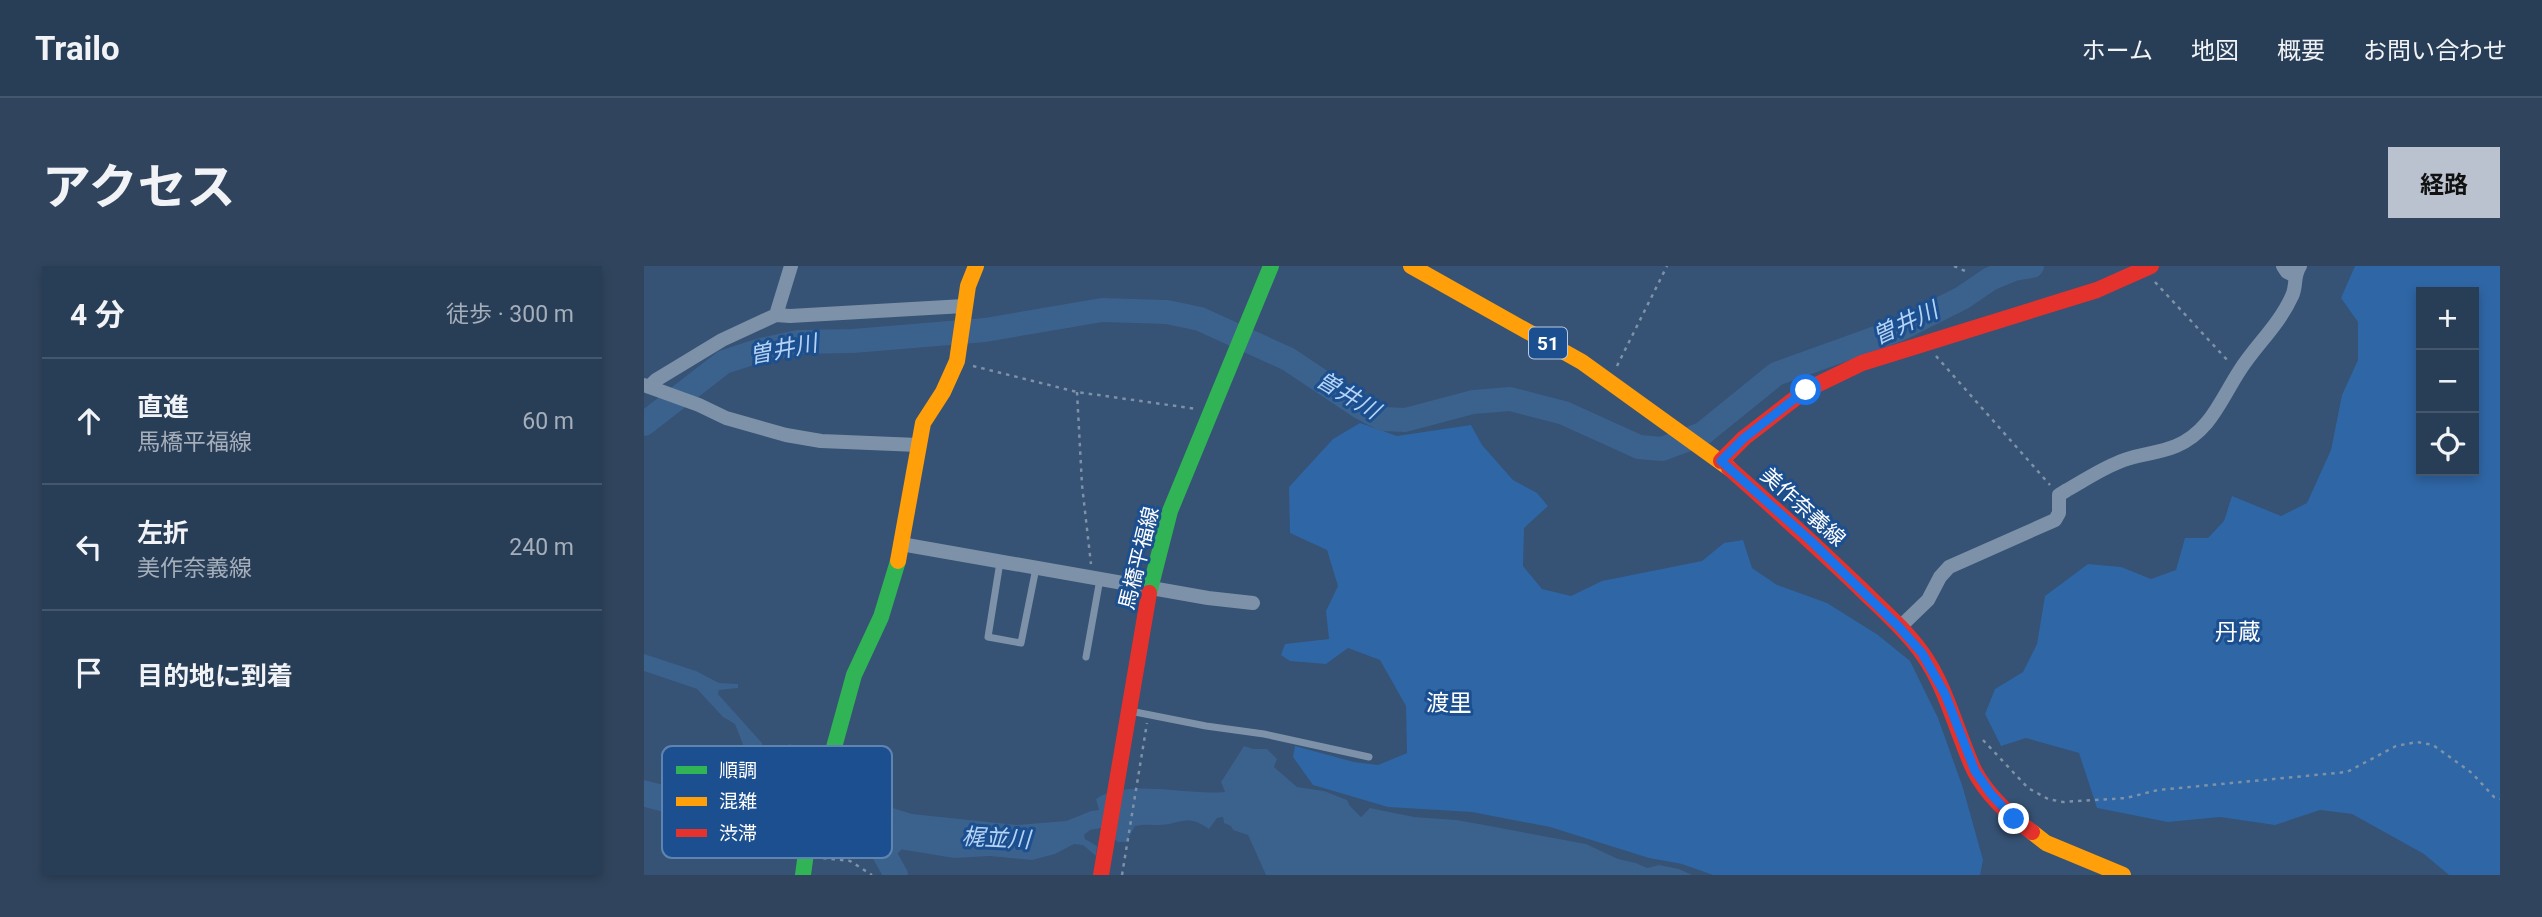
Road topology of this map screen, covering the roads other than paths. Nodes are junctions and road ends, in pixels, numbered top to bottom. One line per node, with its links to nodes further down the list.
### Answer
1 (791, 266): 8 (street)
2 (976, 266): 7 (main road)
3 (1271, 266): 16 (main road, 馬橋平福線)
4 (1411, 266): 11 (main road, 美作奈義線 / 51)
5 (2149, 267): 11 (main road)
6 (2293, 269): 18 (street)
7 (963, 309): 8 (street); 10 (main road)
8 (776, 315): 9 (street)
9 (649, 387): 10 (street)
10 (918, 445): 12 (main road)
11 (1721, 461): 18 (main road, 美作奈義線 / 51)
12 (901, 544): 13 (street); 21 (main road)
13 (1000, 562): 14 (street); 14 (lane)
14 (1036, 568): 15 (street)
15 (1096, 579): 16 (street); 19 (lane)
16 (1150, 588): 17 (street); 20 (main road, 馬橋平福線)
17 (1253, 603)
18 (1899, 627): 24 (main road, 美作奈義線 / 51)
19 (1086, 657)
20 (1129, 713): 22 (lane); 23 (main road, 馬橋平福線)
21 (835, 746)
22 (1369, 757)
23 (1101, 875)
24 (2123, 875)

